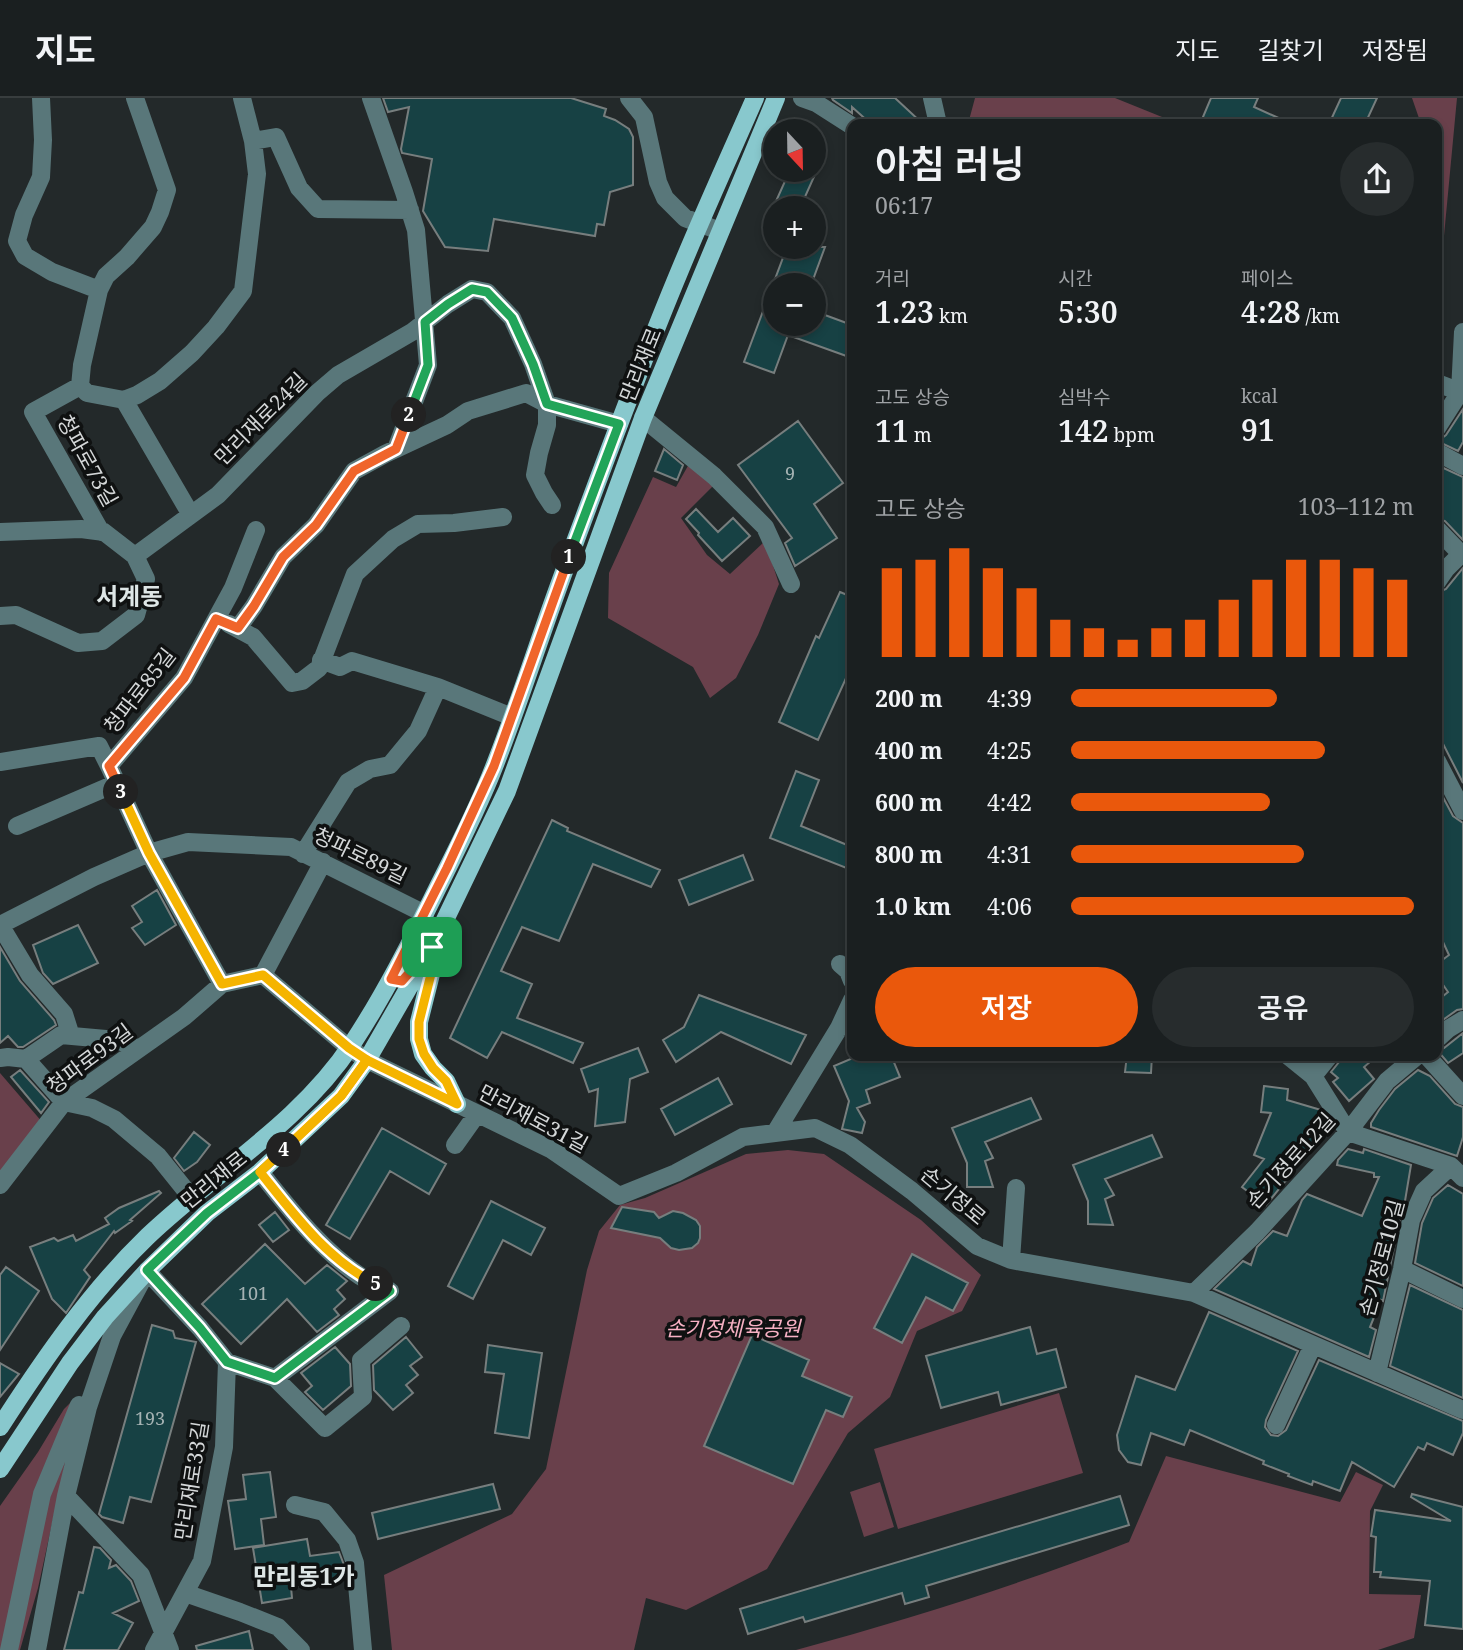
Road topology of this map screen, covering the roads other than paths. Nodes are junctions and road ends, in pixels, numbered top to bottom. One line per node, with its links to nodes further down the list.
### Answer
1 (41, 98): 16 (street)
2 (135, 98): 16 (street)
3 (242, 98): 12 (street)
4 (371, 98): 13 (street)
5 (629, 98): 14 (street)
6 (755, 98): 14 (main road, 만리재로)
7 (776, 98): 15 (main road, 만리재로)
8 (802, 98): 11 (street)
9 (932, 98): 10 (street)
10 (937, 119)
11 (847, 123)
12 (253, 141): 13 (street); 22 (street)
13 (410, 210): 17 (street)
14 (700, 223): 15 (street); 26 (main road, 만리재로)
15 (720, 231): 24 (main road, 만리재로)
16 (99, 290): 20 (street)
17 (418, 327): 23 (street, 만리재로24길); 27 (street); 31 (street, 만리재로24길)
18 (1463, 332): 21 (street)
19 (1442, 385): 21 (street)
20 (80, 386): 22 (street); 34 (street, 청파로73길)
21 (1462, 393): 25 (street)
22 (124, 400): 31 (street)
23 (547, 404): 26 (street); 27 (street); 30 (street, 만리재로24길)
24 (643, 418): 41 (street); 57 (main road, 만리재로)
25 (1442, 421)
26 (619, 424): 47 (main road, 만리재로)
27 (396, 449): 44 (street)
28 (1442, 455): 29 (street)
29 (1463, 466)
30 (552, 505)
31 (191, 515): 38 (street, 만리재로24길)
32 (503, 517): 45 (street)
33 (256, 530): 43 (street, 청파로85길)
34 (101, 532): 35 (street, 청파로73길); 38 (street, 청파로73길)
35 (0, 533)
36 (1442, 534): 37 (street)
37 (1462, 553): 39 (street)
38 (135, 556): 42 (street)
39 (1442, 575): 40 (street)
40 (1463, 578)
41 (791, 584)
42 (0, 616)
43 (216, 619): 44 (street); 50 (street, 청파로85길)
44 (238, 628): 45 (street)
45 (321, 660): 46 (street)
46 (438, 687): 47 (street); 54 (street)
47 (512, 717): 56 (main road, 만리재로)
48 (0, 762): 50 (street, 청파로85길)
49 (1442, 771): 51 (street)
50 (113, 775): 52 (street); 53 (street)
51 (1463, 811)
52 (17, 826)
53 (149, 853): 54 (street, 청파로89길); 62 (street); 66 (street, 청파로89길)
54 (303, 854): 55 (street, 청파로89길)
55 (323, 862): 56 (street, 청파로89길); 60 (street)
56 (425, 914): 61 (main road, 만리재로)
57 (432, 947): 61 (main road); 71 (main road, 만리재로); 79 (main road)
58 (840, 964): 59 (street)
59 (847, 970)
60 (263, 975): 62 (street, 청파로93길); 67 (street)
61 (391, 979): 67 (main road, 만리재로)
62 (222, 984): 68 (street, 청파로93길)
63 (1463, 1020): 65 (street)
64 (845, 1026): 82 (street)
65 (1442, 1034)
66 (71, 1036): 68 (street); 70 (street)
67 (349, 1048): 71 (street, 만리재로31길); 89 (main road, 만리재로)
68 (139, 1049): 78 (street, 청파로93길)
69 (0, 1058): 70 (street)
70 (26, 1059): 78 (street)
71 (367, 1060): 79 (street, 만리재로31길); 84 (main road, 만리재로)
72 (1294, 1061): 76 (street)
73 (1325, 1061): 76 (street)
74 (1411, 1061): 81 (street, 손기정로12길)
75 (1431, 1061): 77 (street)
76 (1313, 1076): 81 (street)
77 (1463, 1097)
78 (64, 1102): 86 (street, 청파로93길); 89 (street)
79 (457, 1104): 80 (street, 만리재로31길)
80 (477, 1114): 83 (street); 88 (street, 만리재로31길)
81 (1348, 1132): 85 (street); 93 (street, 손기정로12길)
82 (775, 1133): 88 (street, 손기정로); 90 (street, 손기정로)
83 (455, 1145)
84 (260, 1172): 92 (main road, 만리재로); 99 (street)
85 (1457, 1172): 91 (street, 손기정로10길)
86 (0, 1185)
87 (1016, 1188): 90 (street)
88 (619, 1196)
89 (191, 1197): 103 (main road, 만리재로)
90 (1012, 1260): 93 (street, 손기정로)
91 (1402, 1269): 94 (street); 98 (street, 손기정로10길)
92 (147, 1270): 97 (street); 104 (main road, 만리재로); 105 (street, 만리재로)
93 (1194, 1293): 96 (street, 손기정로)
94 (1463, 1299)
95 (401, 1326): 99 (street)
96 (1313, 1345): 98 (street, 손기정로); 102 (street)
97 (227, 1362): 99 (street); 107 (street, 만리재로33길)
98 (1377, 1373): 101 (street, 손기정로)
99 (275, 1378)
100 (79, 1405): 109 (street)
101 (1463, 1410)
102 (1276, 1425)
103 (0, 1426)
104 (0, 1469)
105 (66, 1496): 108 (street); 110 (street, 만리재로)
106 (295, 1505): 113 (street)
107 (185, 1593): 108 (street, 만리재로33길); 112 (street)
108 (167, 1642): 111 (street, 만리재로33길)
109 (9, 1650)
110 (37, 1650)
111 (154, 1650)
112 (301, 1650)
113 (363, 1650)

